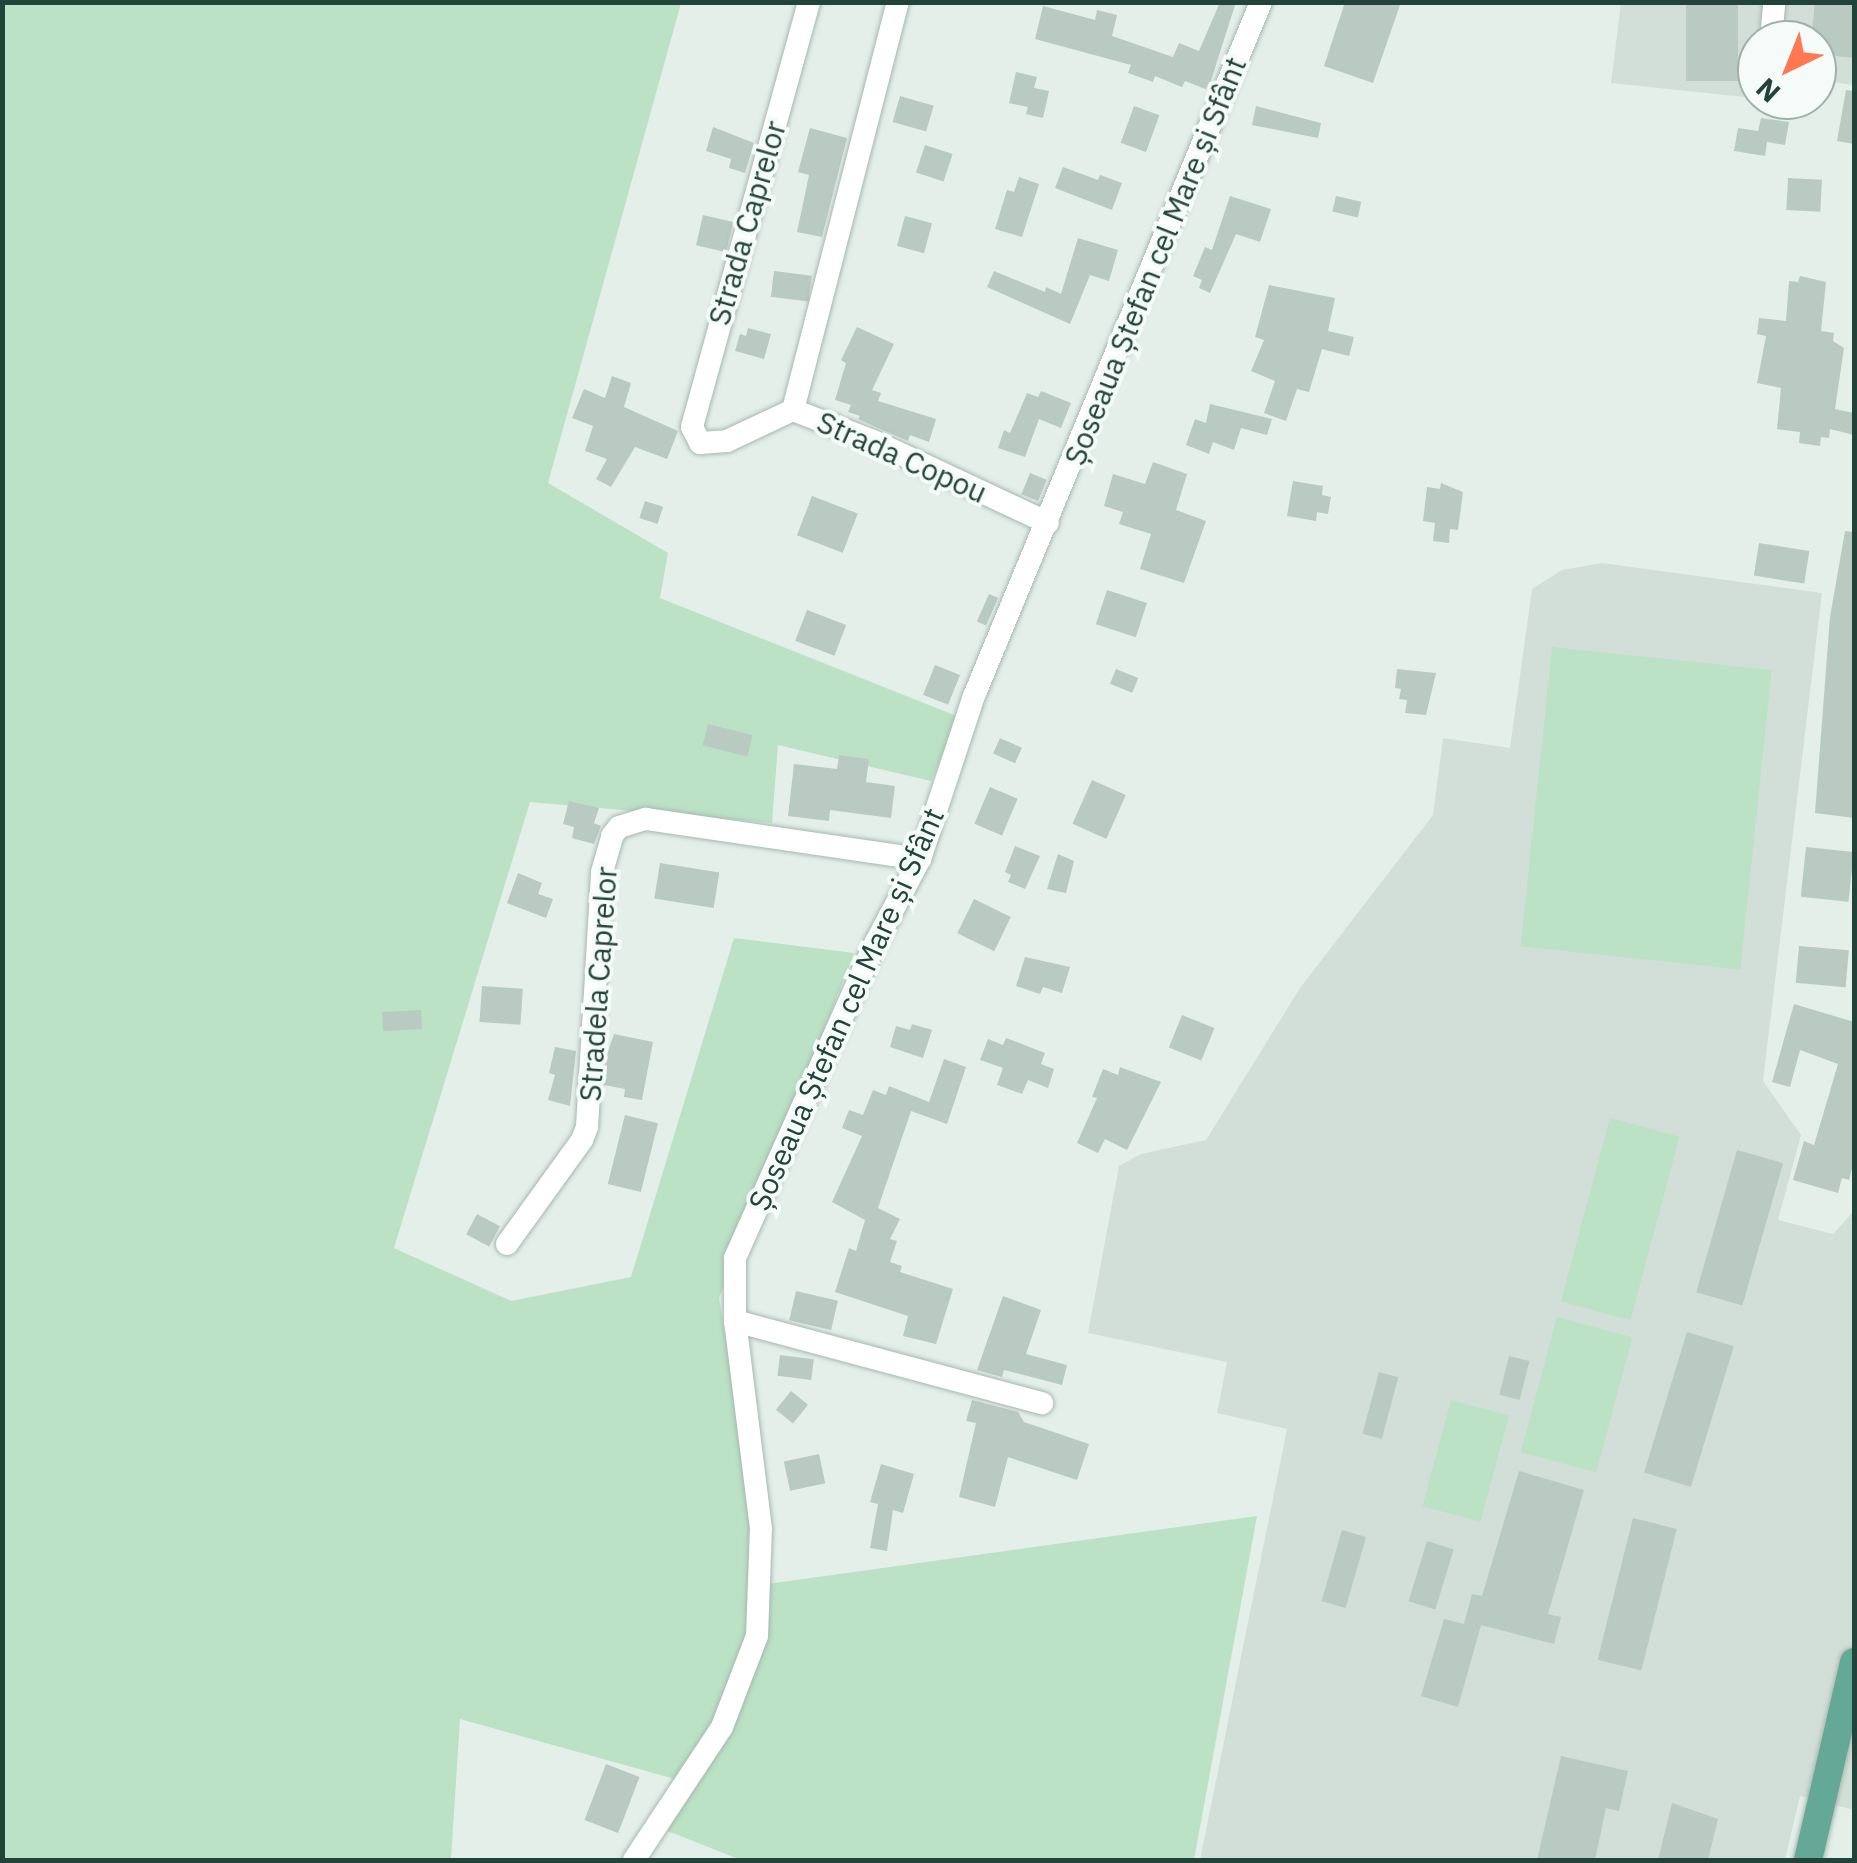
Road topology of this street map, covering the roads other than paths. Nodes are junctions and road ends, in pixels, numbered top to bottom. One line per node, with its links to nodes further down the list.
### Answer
1 (809, 2): 5 (street, Strada Caprelor)
2 (898, 2): 4 (street)
3 (1261, 2): 6 (street, Șoseaua Ștefan cel Mare și Sfânt)
4 (793, 410): 5 (street, Strada Copou); 6 (street, Strada Copou)
5 (700, 443)
6 (1048, 523): 7 (street, Șoseaua Ștefan cel Mare și Sfânt)
7 (920, 860): 8 (street, Stradela Caprelor); 9 (street, Șoseaua Ștefan cel Mare și Sfânt)
8 (507, 1244)
9 (735, 1320): 10 (street); 12 (street, Șoseaua Ștefan cel Mare și Sfânt)
10 (1042, 1403)
11 (1854, 1662): 13 (main road)
12 (634, 1860)
13 (1808, 1860)

